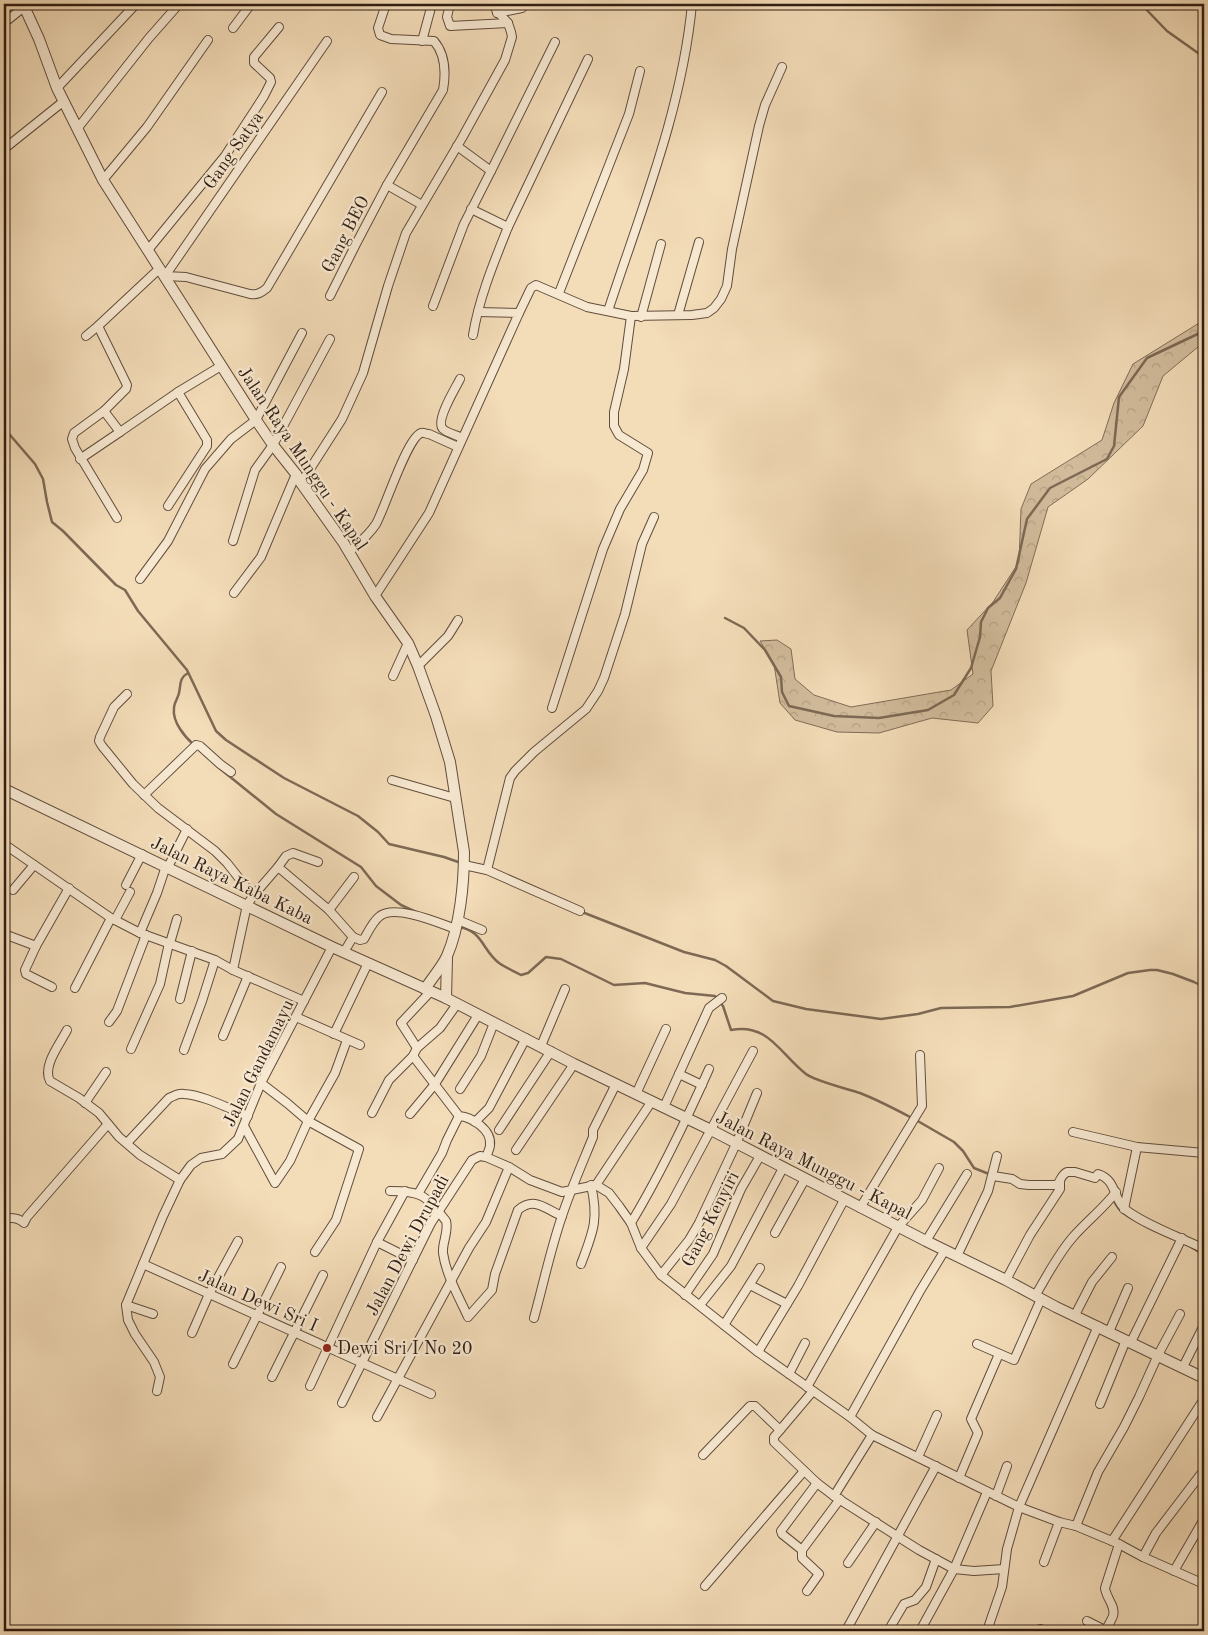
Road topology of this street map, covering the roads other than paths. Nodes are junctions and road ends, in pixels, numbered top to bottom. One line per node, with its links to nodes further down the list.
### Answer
1 (136, 4): 23 (street)
2 (179, 4): 26 (street)
3 (250, 4): 15 (street)
4 (386, 4): 18 (street)
5 (432, 4): 18 (street)
6 (450, 4): 13 (street)
7 (494, 4): 11 (street)
8 (525, 4): 11 (street)
9 (692, 4): 42 (street)
10 (24, 5): 12 (street); 23 (street, Jalan Raya Munggu - Kapal)
11 (498, 13): 13 (street)
12 (4, 23)
13 (508, 23): 27 (street)
14 (279, 27): 37 (street)
15 (233, 28)
16 (208, 40): 30 (street)
17 (327, 41): 38 (street, Gang Satya)
18 (422, 41): 31 (street, Gang BEO)
19 (555, 42): 29 (street)
20 (588, 60): 34 (street)
21 (782, 67): 45 (street)
22 (640, 71): 39 (street)
23 (57, 88): 25 (street, Jalan Raya Munggu - Kapal)
24 (382, 92): 38 (street)
25 (64, 101): 26 (street, Jalan Raya Munggu - Kapal); 28 (street)
26 (77, 129): 30 (street, Jalan Raya Munggu - Kapal)
27 (457, 146): 29 (street); 32 (street)
28 (4, 149)
29 (491, 170): 33 (street)
30 (103, 180): 37 (street, Jalan Raya Munggu - Kapal)
31 (388, 185): 32 (street); 40 (street, Gang BEO)
32 (422, 205): 63 (street)
33 (470, 209): 34 (street); 41 (street)
34 (508, 227): 43 (street)
35 (699, 242): 45 (street)
36 (661, 244): 47 (street)
37 (148, 250): 38 (street, Jalan Raya Munggu - Kapal)
38 (162, 272): 48 (street, Gang Satya); 53 (street, Jalan Raya Munggu - Kapal)
39 (559, 293): 42 (street); 44 (street)
40 (330, 296)
41 (433, 306)
42 (608, 311): 46 (street)
43 (478, 312): 44 (street); 50 (street)
44 (519, 313): 59 (street)
45 (678, 315): 47 (street)
46 (631, 316): 47 (street); 77 (street)
47 (641, 317)
48 (98, 326): 51 (street, Gang Satya); 56 (street)
49 (302, 333): 57 (street)
50 (473, 335)
51 (86, 336)
52 (330, 339): 60 (street)
53 (221, 366): 55 (street); 57 (street, Jalan Raya Munggu - Kapal)
54 (460, 380): 59 (street)
55 (178, 392): 58 (street); 64 (street)
56 (104, 411): 58 (street); 62 (street)
57 (256, 420): 60 (street, Jalan Raya Munggu - Kapal); 69 (street)
58 (120, 432): 62 (street)
59 (462, 438): 61 (street)
60 (273, 445): 63 (street, Jalan Raya Munggu - Kapal); 67 (street)
61 (458, 447): 68 (street); 71 (street)
62 (80, 458): 66 (street)
63 (299, 479): 68 (street, Jalan Raya Munggu - Kapal); 70 (street)
64 (168, 506)
65 (654, 517): 91 (street)
66 (117, 518)
67 (233, 541)
68 (349, 552): 71 (street, Jalan Raya Munggu - Kapal)
69 (140, 579)
70 (234, 593)
71 (376, 596): 73 (street, Jalan Raya Munggu - Kapal)
72 (458, 620): 74 (street)
73 (408, 642): 74 (street, Jalan Raya Munggu - Kapal); 75 (street)
74 (418, 666): 82 (street, Jalan Raya Munggu - Kapal)
75 (393, 676)
76 (127, 694): 81 (street)
77 (552, 708)
78 (231, 772): 81 (street)
79 (392, 780): 82 (street)
80 (4, 788): 85 (street, Jalan Raya Kaba Kaba)
81 (144, 795): 83 (street)
82 (455, 798): 88 (street, Jalan Raya Munggu - Kapal)
83 (187, 829): 90 (street); 95 (street)
84 (4, 844): 87 (street)
85 (142, 854): 90 (street, Jalan Raya Kaba Kaba); 99 (street)
86 (318, 862): 89 (street)
87 (34, 865): 93 (street); 94 (street)
88 (467, 865): 91 (street); 101 (street, Jalan Raya Munggu - Kapal)
89 (278, 866): 95 (street); 97 (street)
90 (167, 867): 96 (street, Jalan Raya Kaba Kaba); 104 (street)
91 (486, 870): 98 (street)
92 (354, 877): 97 (street)
93 (69, 888): 99 (street); 107 (street)
94 (13, 890)
95 (253, 896): 96 (street)
96 (247, 905): 108 (street, Jalan Raya Kaba Kaba); 114 (street)
97 (329, 910): 105 (street)
98 (580, 911)
99 (113, 919): 104 (street); 117 (street)
100 (177, 919): 106 (street)
101 (457, 924): 102 (street); 105 (street); 111 (street, Jalan Raya Munggu - Kapal)
102 (482, 930)
103 (4, 934): 107 (street)
104 (143, 934): 106 (street); 127 (street)
105 (353, 937): 110 (street)
106 (170, 943): 109 (street); 137 (street)
107 (36, 946): 116 (street)
108 (332, 946): 110 (street, Jalan Raya Kaba Kaba); 123 (street, Jalan Gandamayu)
109 (192, 951): 112 (street); 122 (street)
110 (344, 952): 113 (street, Jalan Raya Kaba Kaba)
111 (447, 957): 119 (street, Jalan Raya Munggu - Kapal); 120 (street, Jalan Raya Munggu - Kapal)
112 (215, 960): 114 (street); 138 (street)
113 (368, 963): 119 (street, Jalan Raya Kaba Kaba); 131 (street)
114 (233, 970): 115 (street)
115 (248, 976): 123 (street); 132 (street)
116 (52, 987)
117 (75, 988)
118 (565, 989): 136 (street)
119 (428, 990): 120 (street, Jalan Raya Kaba Kaba); 140 (street)
120 (446, 998): 124 (street, Jalan Raya Munggu - Kapal)
121 (722, 998): 146 (street)
122 (180, 999)
123 (304, 1001): 126 (street, Jalan Gandamayu)
124 (457, 1004): 125 (street, Jalan Raya Munggu - Kapal); 140 (street)
125 (478, 1015): 128 (street, Jalan Raya Munggu - Kapal); 148 (street)
126 (296, 1017): 131 (street); 147 (street, Jalan Gandamayu)
127 (109, 1022)
128 (494, 1023): 133 (street, Jalan Raya Munggu - Kapal); 151 (street)
129 (666, 1028): 153 (street)
130 (67, 1030): 155 (street)
131 (334, 1034): 134 (street)
132 (223, 1036)
133 (526, 1038): 136 (street, Jalan Raya Munggu - Kapal); 162 (street)
134 (347, 1040): 135 (street); 163 (street)
135 (360, 1045)
136 (541, 1046): 141 (street, Jalan Raya Munggu - Kapal)
137 (132, 1049)
138 (184, 1050)
139 (752, 1051): 167 (street)
140 (415, 1052): 148 (street); 157 (street)
141 (551, 1052): 143 (street, Jalan Raya Munggu - Kapal); 166 (street)
142 (920, 1055): 192 (street)
143 (574, 1064): 149 (street, Jalan Raya Munggu - Kapal); 172 (street)
144 (709, 1069): 150 (street)
145 (106, 1072): 155 (street)
146 (679, 1074): 150 (street); 156 (street)
147 (261, 1084): 159 (street, Jalan Gandamayu); 163 (street)
148 (435, 1084): 158 (street); 160 (street)
149 (616, 1084): 153 (street, Jalan Raya Munggu - Kapal); 186 (street)
150 (702, 1085): 161 (street)
151 (460, 1089)
152 (758, 1093): 170 (street)
153 (636, 1094): 154 (street, Jalan Raya Munggu - Kapal)
154 (652, 1101): 156 (street, Jalan Raya Munggu - Kapal); 185 (street)
155 (85, 1103): 164 (street)
156 (664, 1107): 161 (street, Jalan Raya Munggu - Kapal)
157 (372, 1113)
158 (410, 1114)
159 (248, 1116): 165 (street, Jalan Gandamayu); 169 (street)
160 (459, 1116): 162 (street); 190 (street)
161 (688, 1119): 167 (street, Jalan Raya Munggu - Kapal); 197 (street)
162 (477, 1120): 176 (street)
163 (308, 1121): 165 (street); 207 (street)
164 (108, 1124): 169 (street); 196 (street)
165 (244, 1126): 183 (street, Jalan Gandamayu)
166 (499, 1130)
167 (711, 1130): 170 (street, Jalan Raya Munggu - Kapal); 204 (street)
168 (1074, 1132): 171 (street)
169 (127, 1143): 183 (street)
170 (736, 1144): 174 (street, Jalan Raya Munggu - Kapal); 216 (street)
171 (1137, 1147): 173 (street); 193 (street)
172 (516, 1150)
173 (1204, 1153)
174 (760, 1156): 178 (street, Jalan Raya Munggu - Kapal); 222 (street, Gang Kenyiri)
175 (997, 1156): 181 (street)
176 (486, 1157): 177 (street); 194 (street, Jalan Dewi Drupadi)
177 (509, 1168): 186 (street); 217 (street)
178 (783, 1168): 182 (street, Jalan Raya Munggu - Kapal); 226 (street)
179 (939, 1168): 198 (street)
180 (967, 1174): 202 (street)
181 (993, 1176): 184 (street); 208 (street)
182 (805, 1179): 191 (street, Jalan Raya Munggu - Kapal); 199 (street)
183 (180, 1180): 211 (street, Jalan Gandamayu)
184 (1060, 1182): 189 (street); 218 (street)
185 (594, 1185): 186 (street); 197 (street); 212 (street)
186 (572, 1188): 195 (street)
187 (390, 1191): 188 (street)
188 (406, 1191): 190 (street); 203 (street)
189 (1116, 1192): 193 (street); 223 (street)
190 (418, 1194): 194 (street)
191 (844, 1200): 192 (street, Jalan Raya Munggu - Kapal); 224 (street)
192 (860, 1208): 198 (street, Jalan Raya Munggu - Kapal)
193 (1124, 1209): 200 (street)
194 (438, 1212): 210 (street, Jalan Dewi Drupadi); 217 (street)
195 (562, 1216): 217 (street); 231 (street)
196 (4, 1219)
197 (630, 1223): 204 (street)
198 (898, 1227): 202 (street, Jalan Raya Munggu - Kapal); 253 (street)
199 (776, 1233)
200 (1182, 1238): 205 (street); 238 (street)
201 (238, 1241): 221 (street)
202 (926, 1241): 206 (street, Jalan Raya Munggu - Kapal)
203 (377, 1242): 210 (street); 241 (street)
204 (641, 1248): 216 (street)
205 (1204, 1249)
206 (945, 1250): 208 (street, Jalan Raya Munggu - Kapal); 260 (street)
207 (315, 1252)
208 (957, 1256): 218 (street, Jalan Raya Munggu - Kapal)
209 (1112, 1257): 229 (street)
210 (413, 1260): 245 (street, Jalan Dewi Drupadi)
211 (143, 1264): 221 (street, Jalan Dewi Sri I); 225 (street, Jalan Gandamayu)
212 (581, 1264)
213 (280, 1267): 230 (street)
214 (760, 1268): 219 (street)
215 (323, 1275): 235 (street)
216 (661, 1275): 222 (street)
217 (451, 1280): 251 (street)
218 (1006, 1280): 223 (street, Jalan Raya Munggu - Kapal)
219 (750, 1285): 224 (street); 232 (street)
220 (1128, 1288): 236 (street)
221 (209, 1294): 230 (street, Jalan Dewi Sri I); 237 (street)
222 (685, 1295): 226 (street)
223 (1038, 1297): 229 (street, Jalan Raya Munggu - Kapal); 243 (street)
224 (787, 1304): 242 (street)
225 (126, 1305): 227 (street); 254 (street)
226 (700, 1305): 232 (street)
227 (153, 1314)
228 (1180, 1314): 244 (street)
229 (1075, 1315): 234 (street, Jalan Raya Munggu - Kapal)
230 (257, 1316): 235 (street, Jalan Dewi Sri I); 246 (street)
231 (534, 1318)
232 (724, 1325): 242 (street)
233 (1204, 1325): 247 (street)
234 (1098, 1326): 236 (street, Jalan Raya Munggu - Kapal); 275 (street)
235 (293, 1332): 241 (street, Jalan Dewi Sri I); 250 (street)
236 (1110, 1332): 238 (street, Jalan Raya Munggu - Kapal)
237 (192, 1333)
238 (1129, 1341): 244 (street, Jalan Raya Munggu - Kapal); 258 (street)
239 (805, 1343): 248 (street)
240 (977, 1344): 243 (street)
241 (327, 1348): 245 (street, Jalan Dewi Sri I); 252 (street)
242 (758, 1352): 248 (street)
243 (1000, 1354): 270 (street)
244 (1158, 1355): 247 (street, Jalan Raya Munggu - Kapal); 279 (street)
245 (362, 1363): 251 (street, Jalan Dewi Sri I); 257 (street, Jalan Dewi Drupadi)
246 (233, 1364)
247 (1183, 1367): 249 (street, Jalan Raya Munggu - Kapal)
248 (789, 1374): 253 (street)
249 (1203, 1375)
250 (272, 1377)
251 (397, 1378): 255 (street, Jalan Dewi Sri I); 261 (street)
252 (310, 1386)
253 (810, 1389): 260 (street); 262 (street)
254 (157, 1392)
255 (431, 1394)
256 (1204, 1399): 281 (street)
257 (342, 1402)
258 (1100, 1404)
259 (937, 1414): 265 (street)
260 (850, 1417): 263 (street)
261 (377, 1418)
262 (780, 1430): 264 (street); 269 (street)
263 (872, 1435): 265 (street); 274 (street)
264 (703, 1455)
265 (918, 1457): 266 (street)
266 (936, 1466): 270 (street); 280 (street)
267 (1007, 1466): 273 (street)
268 (1204, 1470): 283 (street)
269 (804, 1471): 271 (street); 291 (street)
270 (959, 1478): 272 (street)
271 (817, 1483): 274 (street); 282 (street)
272 (988, 1492): 273 (street); 287 (street)
273 (996, 1496): 275 (street)
274 (837, 1498): 277 (street); 282 (street)
275 (1019, 1507): 278 (street); 288 (street)
276 (1204, 1519): 289 (street)
277 (876, 1522): 280 (street); 285 (street)
278 (1059, 1522): 279 (street); 286 (street)
279 (1076, 1526): 281 (street)
280 (898, 1536): 284 (street); 294 (street)
281 (1115, 1543): 283 (street); 298 (street)
282 (802, 1550): 292 (street)
283 (1143, 1557): 289 (street)
284 (936, 1559): 287 (street); 295 (street)
285 (848, 1562)
286 (1044, 1562)
287 (954, 1569): 288 (street); 296 (street)
288 (1004, 1569): 297 (street)
289 (1174, 1571): 290 (street)
290 (1204, 1584)
291 (704, 1586)
292 (807, 1591)
293 (1087, 1621): 298 (street)
294 (848, 1627)
295 (888, 1631)
296 (920, 1631)
297 (991, 1631)
298 (1106, 1631)

